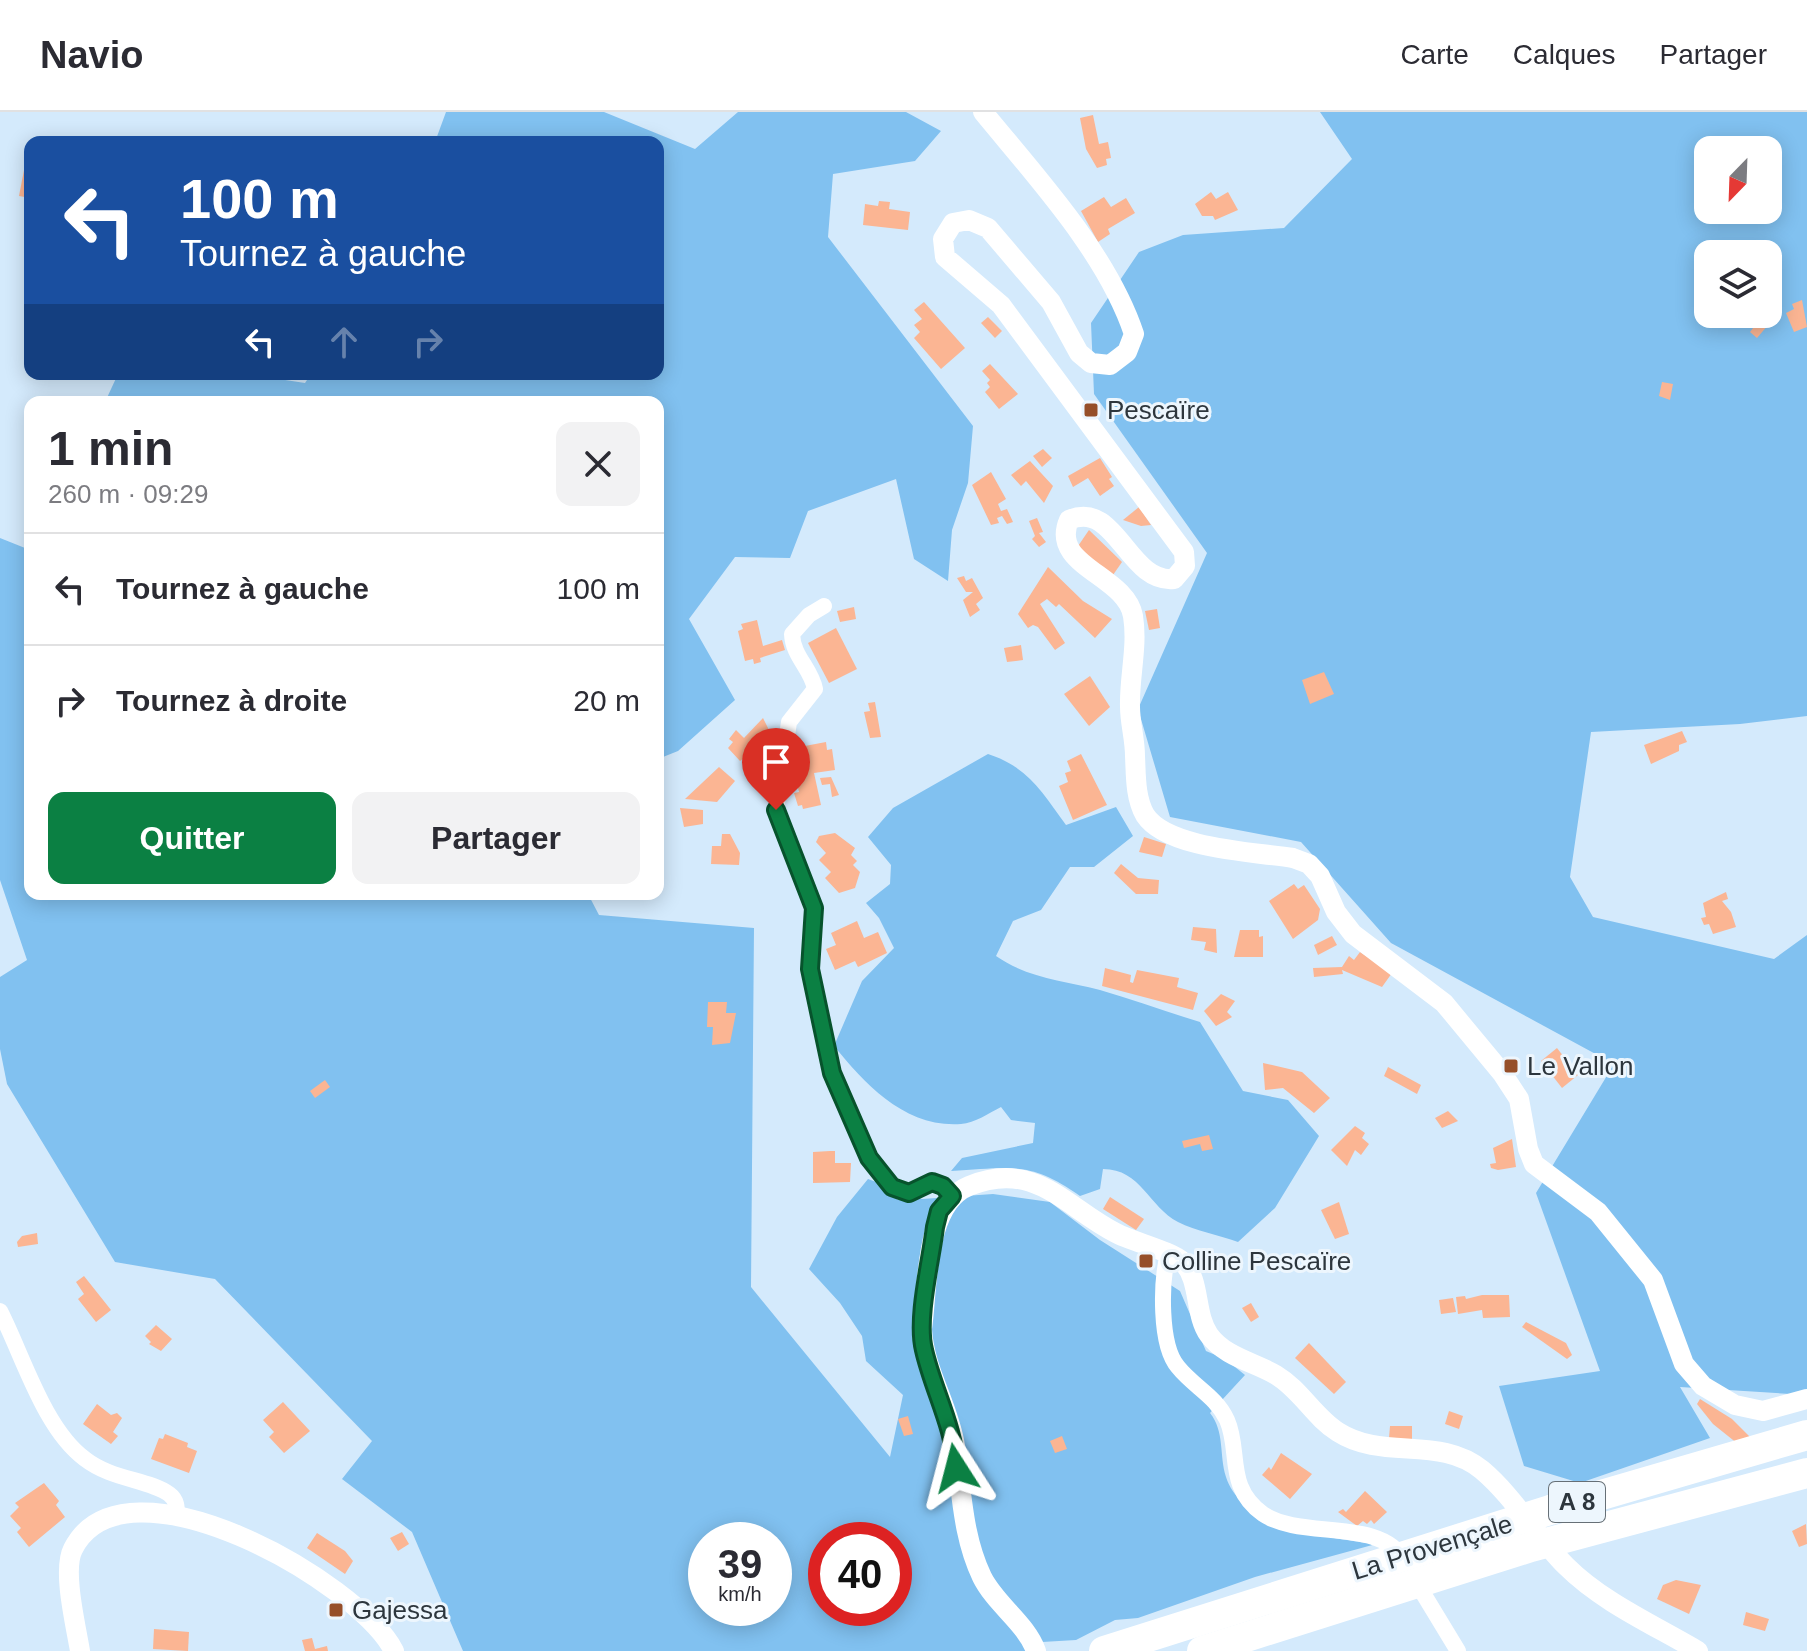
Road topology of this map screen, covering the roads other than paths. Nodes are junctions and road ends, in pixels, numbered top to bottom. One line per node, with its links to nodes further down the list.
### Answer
1 (983, 112): 6 (street)
2 (824, 606): 3 (street)
3 (952, 1196): 4 (street); 13 (street)
4 (1168, 1254): 16 (street); 17 (street)
5 (0, 1311): 9 (street)
6 (1807, 1399)
7 (1807, 1435): 10 (highway, La Provençale / A 8)
8 (1807, 1473): 10 (highway, La Provençale / A 8)
9 (177, 1516): 11 (street); 12 (street)
10 (1355, 1586): 14 (highway, La Provençale / A 8); 15 (highway, La Provençale / A 8)
11 (80, 1651)
12 (394, 1651)
13 (1036, 1651)
14 (1104, 1651)
15 (1202, 1651)
16 (1458, 1651)
17 (1698, 1651)

